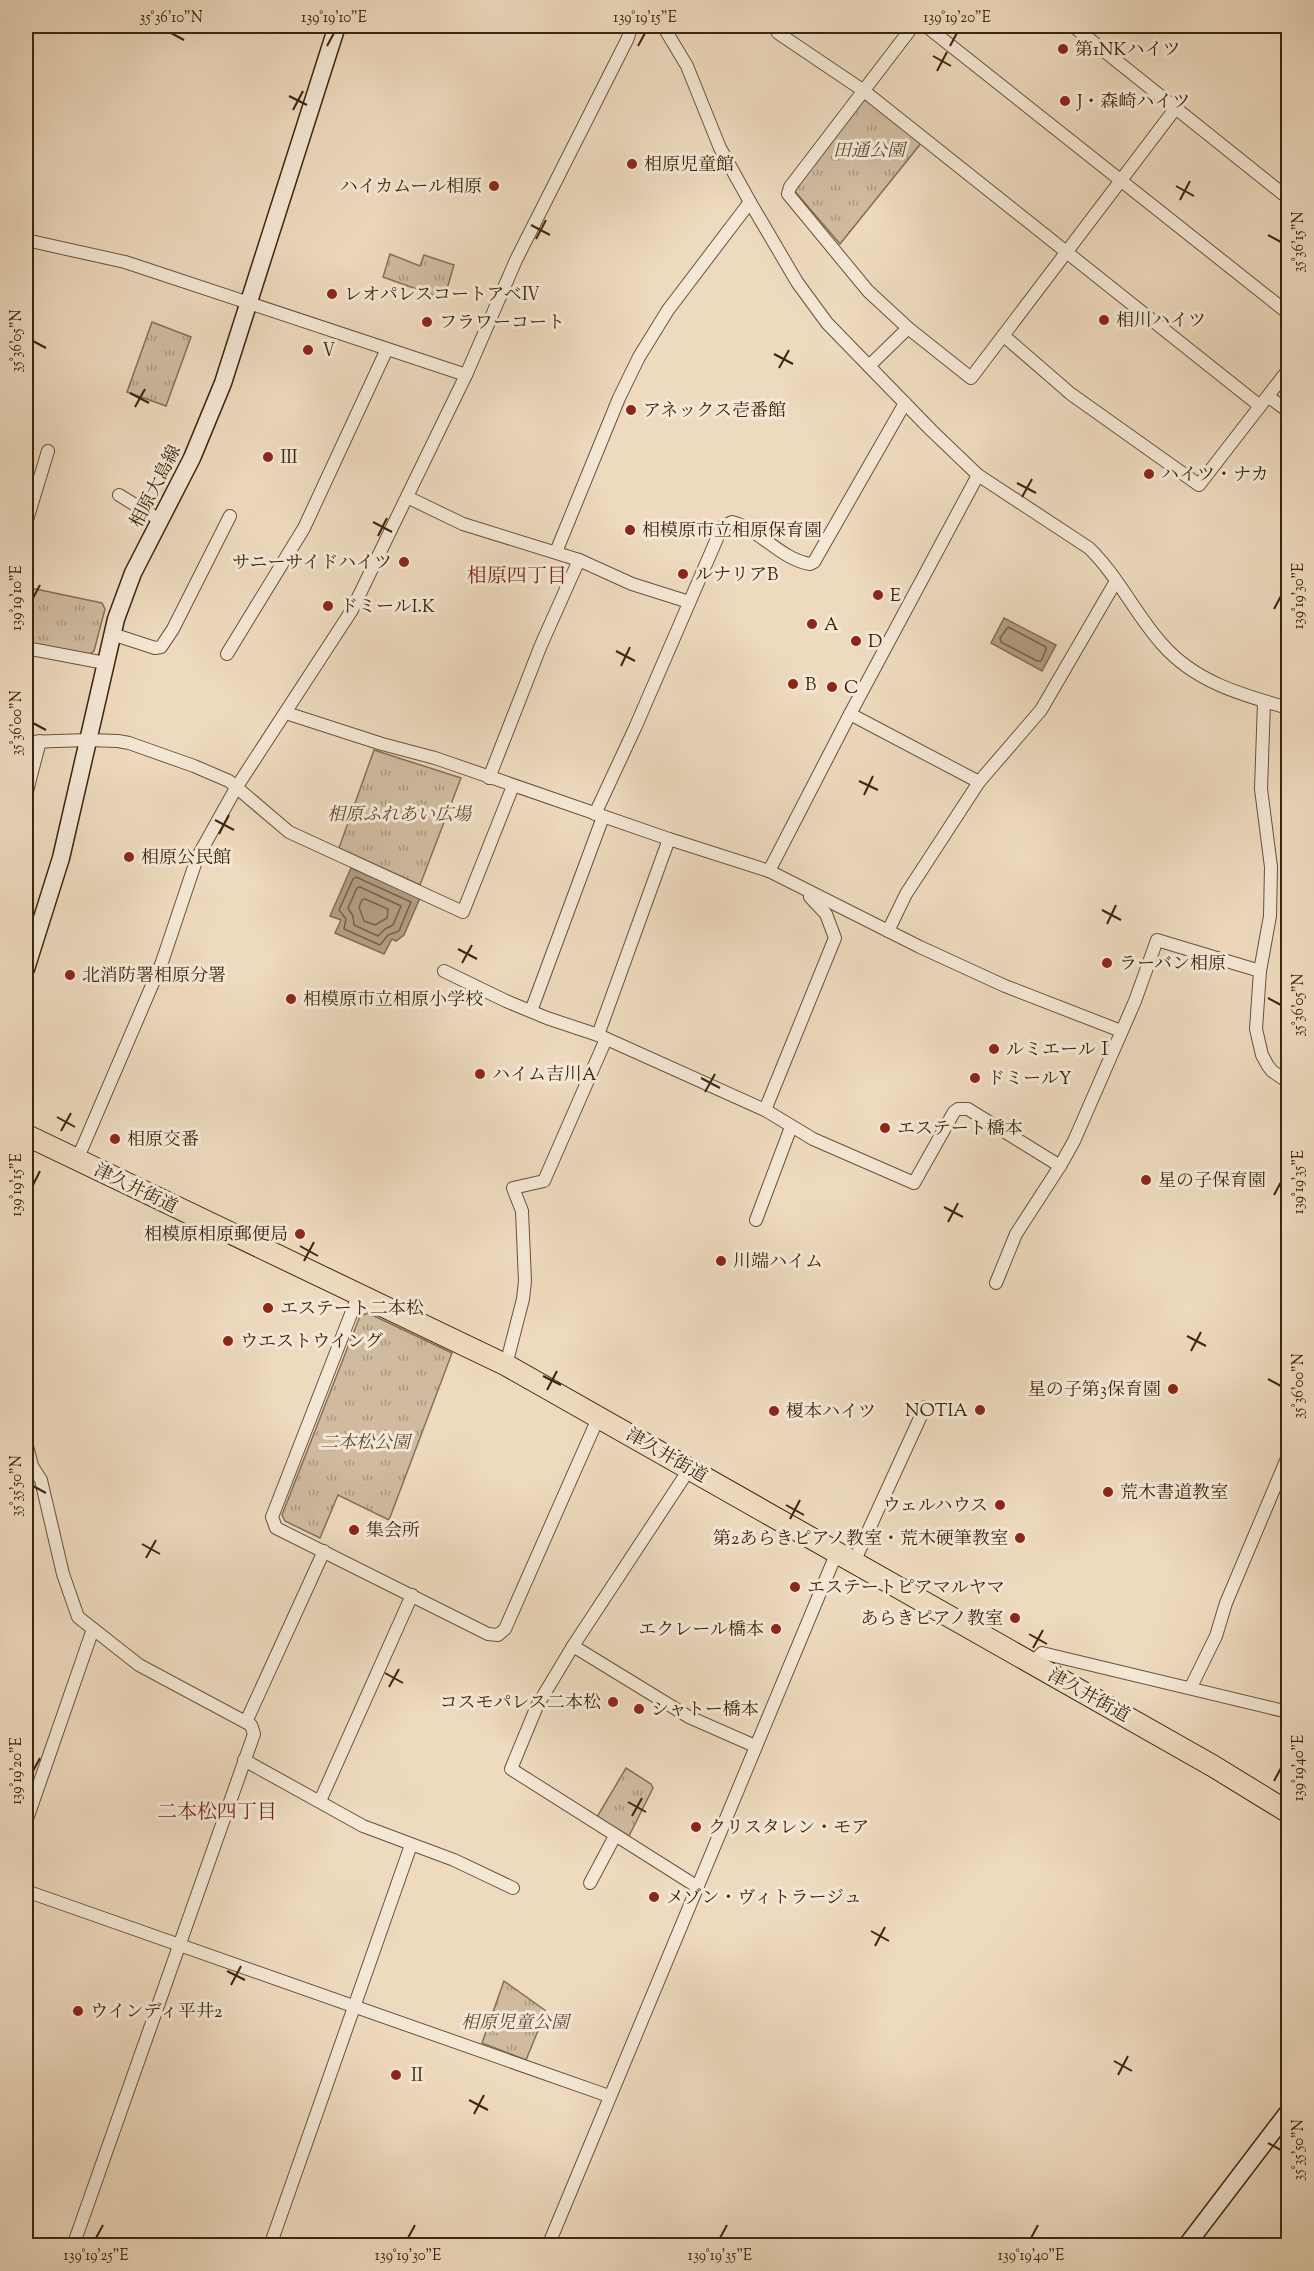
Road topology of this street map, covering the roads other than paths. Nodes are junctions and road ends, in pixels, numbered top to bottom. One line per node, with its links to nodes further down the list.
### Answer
1 (337, 26): 15 (street, 相原大島線)
2 (632, 26): 22 (street)
3 (663, 26): 12 (street)
4 (781, 26): 8 (street)
5 (913, 26): 8 (street)
6 (926, 26): 10 (street)
7 (1073, 26): 9 (street)
8 (864, 91): 14 (street); 17 (street)
9 (1175, 109): 10 (street); 11 (street)
10 (1121, 180): 14 (street); 16 (street)
11 (1288, 198)
12 (750, 202): 20 (street); 33 (street)
13 (26, 240): 15 (street)
14 (1067, 252): 18 (street); 23 (street)
15 (248, 304): 19 (street); 31 (street, 相原大島線)
16 (1288, 313)
17 (908, 328): 18 (street); 20 (street)
18 (1004, 336): 23 (street)
19 (387, 349): 22 (street); 39 (street)
20 (869, 366): 24 (street)
21 (1288, 370): 23 (street)
22 (466, 375): 29 (street)
23 (1264, 401): 25 (street)
24 (905, 403): 27 (street); 36 (street)
25 (1288, 411)
26 (48, 451): 32 (street)
27 (978, 475): 35 (street); 44 (street)
28 (119, 495): 31 (street)
29 (407, 497): 33 (street); 43 (street)
30 (230, 516): 37 (street)
31 (160, 520): 37 (street, 相原大島線)
32 (26, 523)
33 (556, 552): 34 (street)
34 (579, 560): 36 (street); 48 (street)
35 (1116, 580): 41 (street); 49 (street)
36 (689, 602): 53 (street)
37 (112, 634): 40 (street, 相原大島線)
38 (26, 648): 40 (street)
39 (227, 654)
40 (105, 663): 45 (street, 相原大島線)
41 (1264, 702): 42 (street); 60 (street)
42 (1288, 708)
43 (286, 713): 48 (street); 51 (street)
44 (850, 714): 49 (street); 55 (street)
45 (88, 740): 46 (street); 51 (street); 58 (street, 相原大島線)
46 (40, 741): 47 (street); 52 (street)
47 (26, 742)
48 (489, 777): 50 (street)
49 (979, 782): 57 (street)
50 (513, 786): 51 (street); 53 (street)
51 (236, 788): 69 (street)
52 (26, 795)
53 (599, 815): 54 (street); 62 (street)
54 (669, 839): 55 (street); 64 (street)
55 (769, 871): 56 (street)
56 (795, 885): 57 (street); 66 (street)
57 (888, 931): 63 (street)
58 (30, 937): 59 (street, 相原大島線)
59 (26, 969)
60 (1260, 970): 63 (street); 65 (street)
61 (444, 971): 62 (street)
62 (531, 1011): 64 (street)
63 (1121, 1031): 70 (street)
64 (602, 1037): 66 (street); 74 (street)
65 (1288, 1082)
66 (765, 1110): 67 (street)
67 (791, 1126): 70 (street); 71 (street)
68 (26, 1135): 69 (highway, 津久井街道)
69 (77, 1160): 73 (highway, 津久井街道)
70 (1060, 1166): 72 (street)
71 (756, 1220)
72 (996, 1283)
73 (358, 1296): 74 (highway, 津久井街道); 80 (street)
74 (506, 1365): 76 (highway, 津久井街道)
75 (925, 1407): 81 (street)
76 (599, 1416): 79 (highway, 津久井街道); 82 (street)
77 (26, 1442): 83 (street)
78 (1288, 1455): 86 (street)
79 (690, 1468): 81 (highway, 津久井街道); 84 (street)
80 (324, 1551): 82 (street); 88 (street)
81 (846, 1557): 85 (highway, 津久井街道); 89 (street)
82 (412, 1595): 91 (street)
83 (93, 1629): 88 (street); 93 (street)
84 (573, 1646): 89 (street); 94 (street)
85 (1032, 1663): 86 (street); 92 (highway, 津久井街道)
86 (1191, 1687): 87 (street)
87 (1288, 1712)
88 (246, 1722): 90 (street)
89 (755, 1746): 97 (street)
90 (244, 1760): 91 (street); 100 (street)
91 (320, 1801): 95 (street)
92 (1288, 1812)
93 (26, 1822)
94 (615, 1836): 96 (street); 97 (street)
95 (411, 1845): 98 (street); 101 (street)
96 (590, 1883)
97 (696, 1886): 102 (street)
98 (513, 1888)
99 (26, 1891): 100 (street)
100 (178, 1945): 101 (street); 104 (street)
101 (354, 2006): 102 (street); 105 (street)
102 (609, 2096): 106 (street)
103 (1288, 2112): 107 (street)
104 (73, 2246)
105 (270, 2246)
106 (548, 2246)
107 (1186, 2246)

